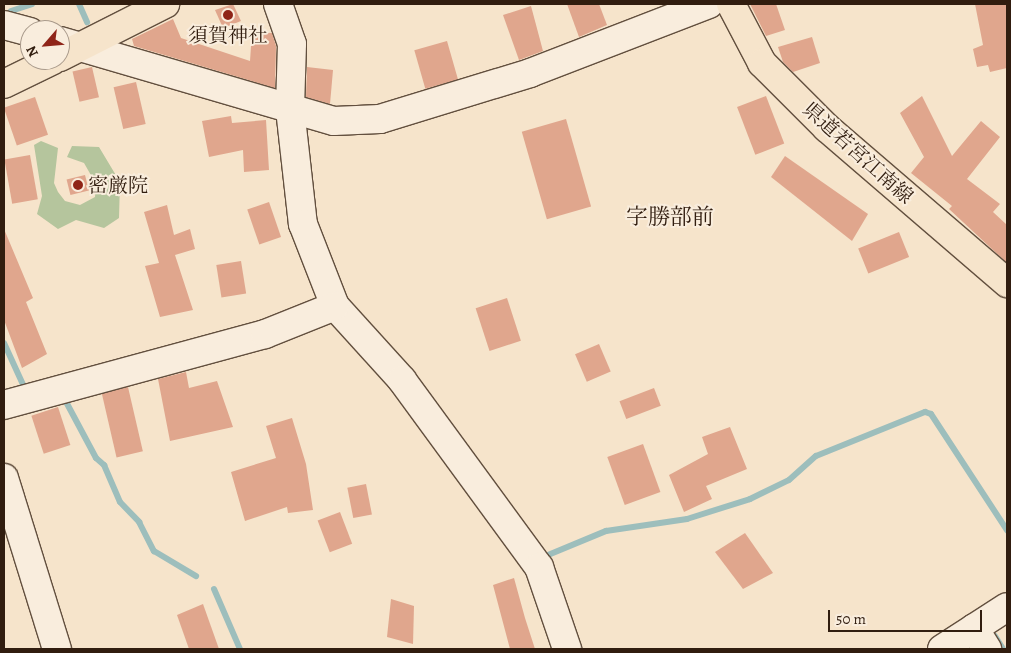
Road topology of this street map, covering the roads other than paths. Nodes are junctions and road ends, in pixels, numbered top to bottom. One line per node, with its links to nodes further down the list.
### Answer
1 (165, 4): 7 (main road)
2 (278, 4): 11 (street)
3 (709, 4): 11 (street)
4 (731, 4): 12 (main road, 県道若宮江南線)
5 (4, 25): 6 (street)
6 (20, 29)
7 (70, 47)
8 (70, 49): 11 (street)
9 (33, 70): 10 (main road)
10 (4, 84)
11 (290, 110): 13 (street)
12 (1007, 283)
13 (335, 306): 14 (street); 19 (street)
14 (4, 405)
15 (4, 478): 18 (street)
16 (1007, 607): 17 (street)
17 (980, 639): 20 (street)
18 (57, 649)
19 (567, 649)
20 (942, 649)

